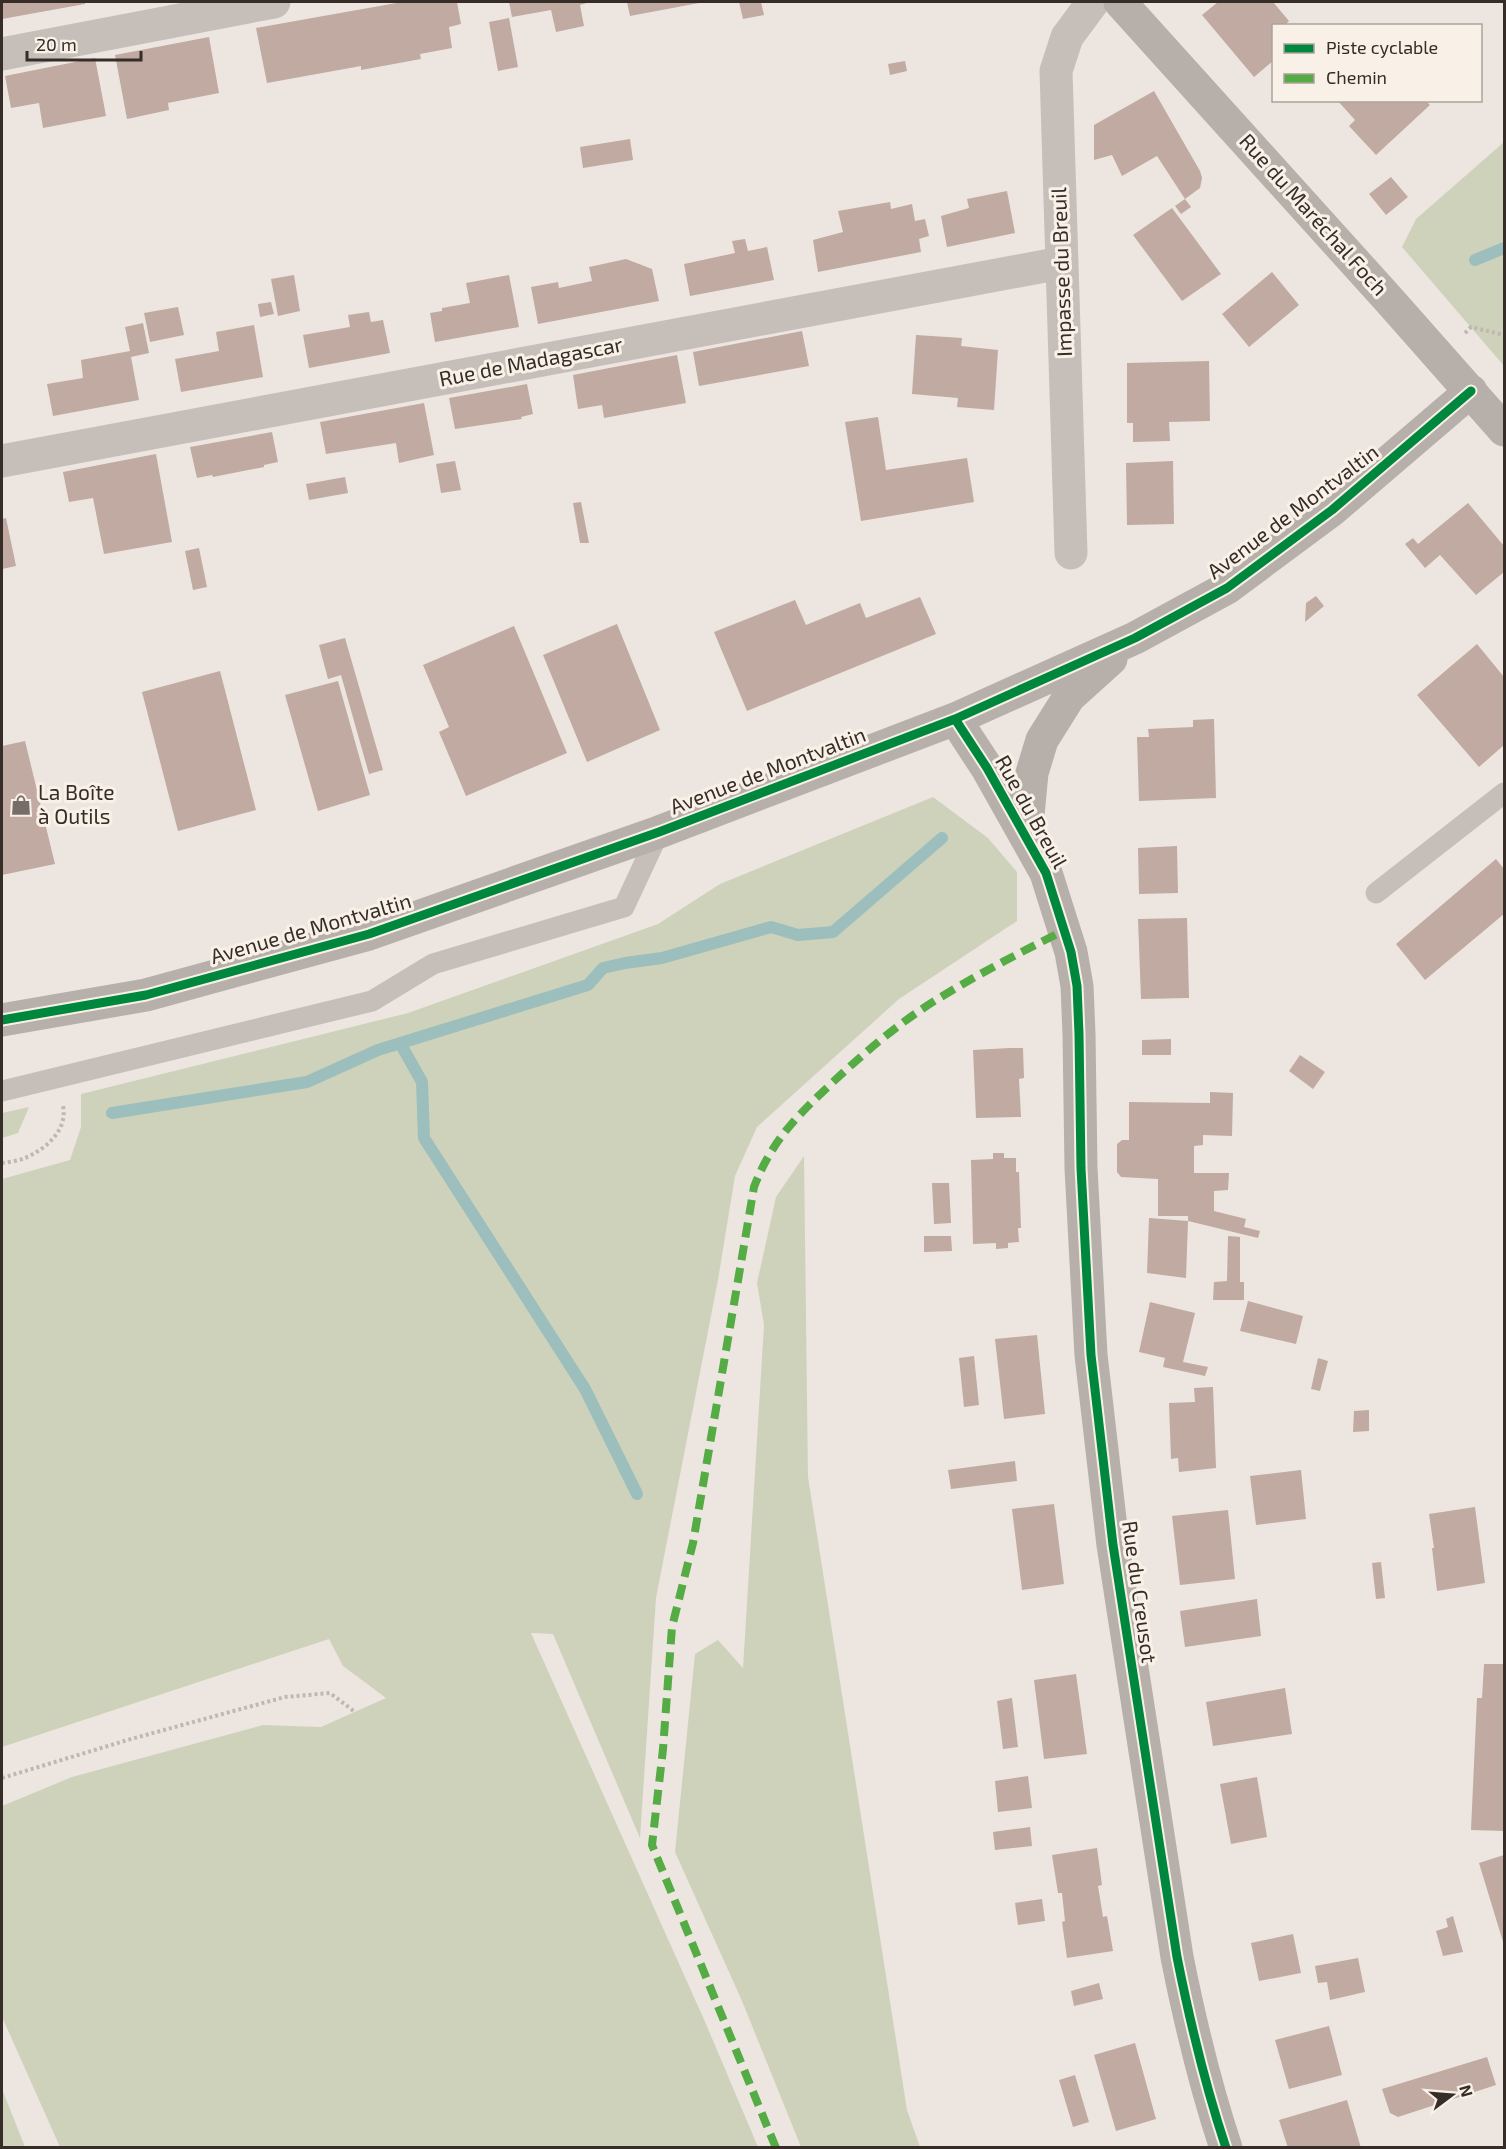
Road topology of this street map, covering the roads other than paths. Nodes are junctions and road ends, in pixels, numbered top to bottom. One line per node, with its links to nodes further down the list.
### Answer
1 (274, 2): 4 (street)
2 (1093, 2): 5 (street, Impasse du Breuil)
3 (1120, 2): 6 (street, Rue du Maréchal Foch)
4 (2, 54)
5 (1061, 263): 8 (street, Rue de Madagascar); 9 (street, Impasse du Breuil)
6 (1471, 391): 7 (street, Rue du Maréchal Foch); 10 (street, Avenue de Montvaltin)
7 (1504, 430)
8 (2, 461)
9 (1071, 553)
10 (1135, 638): 11 (street, Avenue de Montvaltin); 14 (street)
11 (955, 719): 13 (street, Avenue de Montvaltin); 14 (street, Rue du Breuil)
12 (1504, 793): 15 (lane)
13 (659, 832): 16 (street, Avenue de Montvaltin); 18 (lane)
14 (1026, 836): 17 (street, Rue du Breuil)
15 (1376, 893)
16 (2, 1020)
17 (1079, 1034): 19 (street, Rue du Creusot)
18 (2, 1090)
19 (1226, 2148)

